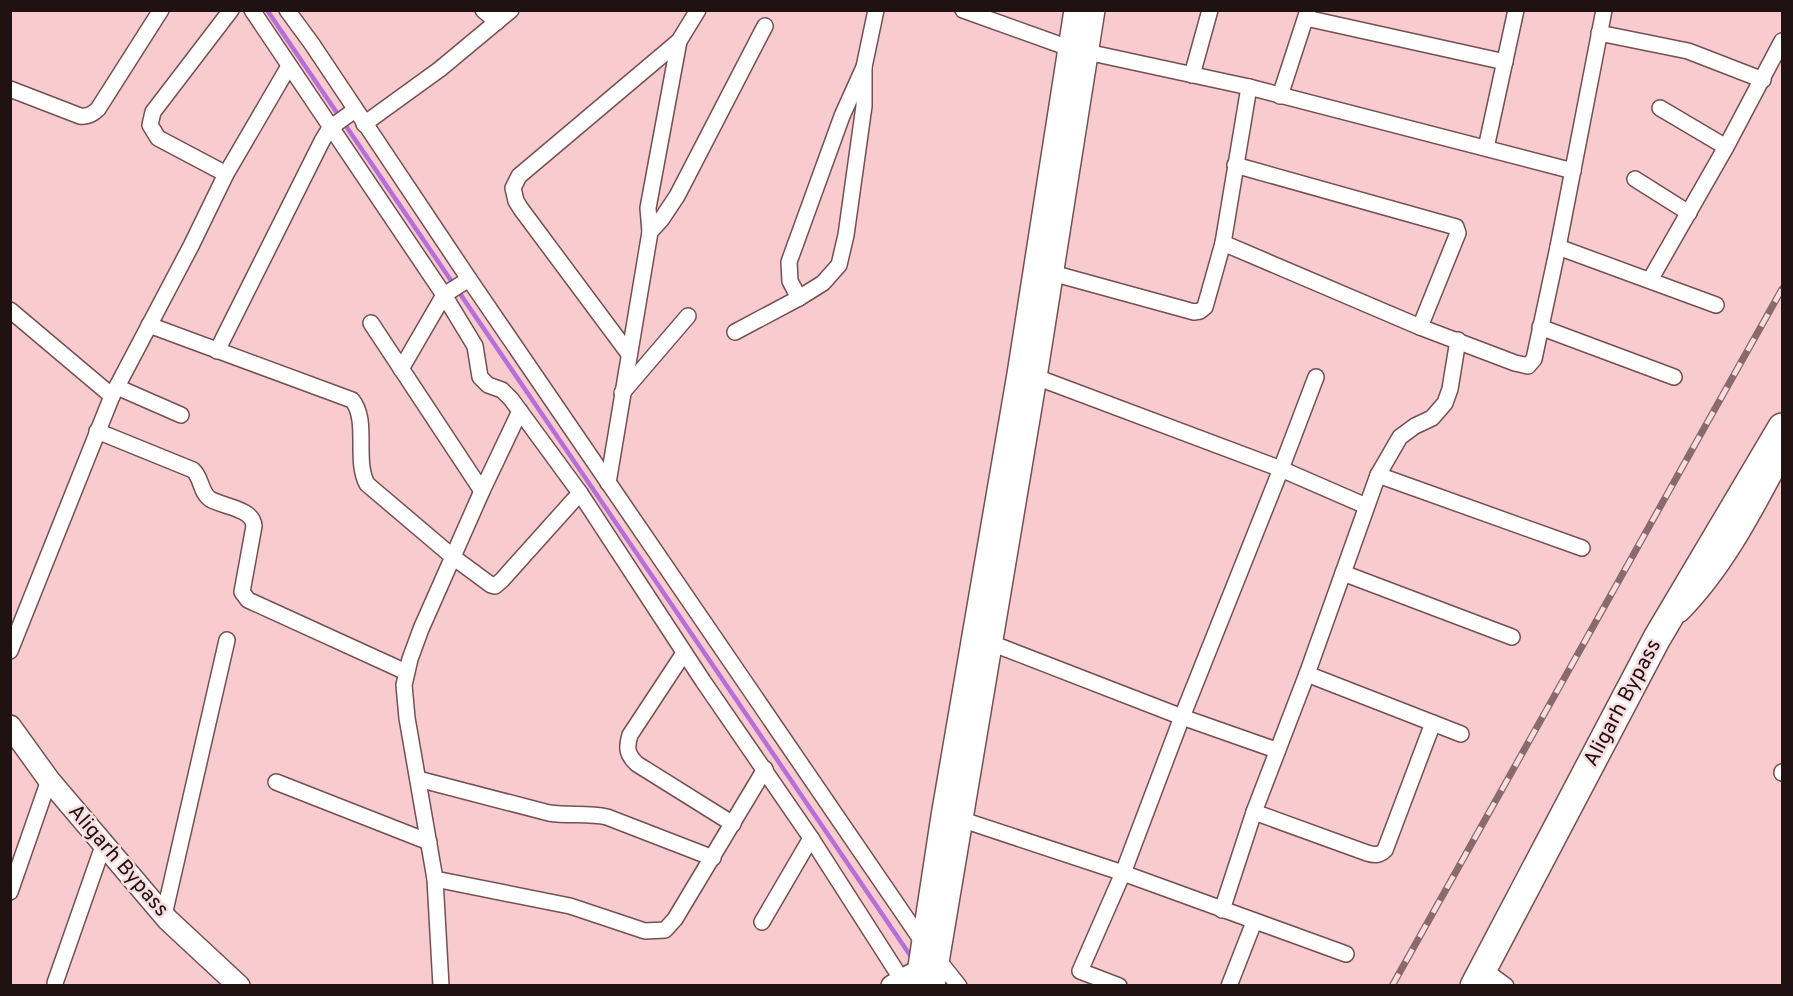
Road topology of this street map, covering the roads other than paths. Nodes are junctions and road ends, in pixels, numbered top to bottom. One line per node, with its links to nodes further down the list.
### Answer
1 (161, 10): 28 (street)
2 (231, 10): 37 (street)
3 (252, 10): 23 (street)
4 (287, 10): 31 (street)
5 (483, 10): 16 (street)
6 (511, 10): 16 (street)
7 (698, 10): 19 (street)
8 (876, 10): 24 (street)
9 (963, 10): 21 (street)
10 (1075, 10): 21 (main road)
11 (1094, 10): 21 (main road)
12 (1210, 10): 25 (street)
13 (1516, 10): 22 (street)
14 (1604, 10): 18 (street)
15 (1307, 14): 22 (street); 29 (street)
16 (497, 22): 32 (street)
17 (765, 26): 40 (street)
18 (1599, 33): 26 (street); 36 (street)
19 (679, 41): 40 (street); 57 (street)
20 (1782, 41): 26 (street)
21 (1078, 50): 25 (street); 43 (main road); 109 (main road)
22 (1505, 62): 34 (street)
23 (289, 66): 31 (street); 37 (street)
24 (864, 67): 46 (street); 46 (street)
25 (1192, 75): 27 (street)
26 (1762, 80): 33 (street)
27 (1249, 87): 29 (street); 35 (street)
28 (10, 89)
29 (1280, 96): 34 (street)
30 (1660, 108): 33 (street)
31 (342, 120): 32 (street); 45 (street); 56 (street)
32 (364, 124): 45 (street)
33 (1726, 147): 39 (street)
34 (1486, 148): 36 (street)
35 (1235, 165): 41 (street); 52 (street)
36 (1573, 171): 42 (street)
37 (226, 174): 51 (street)
38 (1635, 179): 39 (street)
39 (1689, 213): 44 (street)
40 (650, 232): 57 (street)
41 (1223, 243): 43 (street); 52 (street)
42 (1558, 247): 44 (street); 53 (street)
43 (1052, 273): 60 (main road)
44 (1650, 280): 47 (street)
45 (455, 287): 58 (street); 64 (street); 71 (street)
46 (800, 298): 54 (street)
47 (1716, 305)
48 (10, 310): 62 (street)
49 (688, 316): 63 (street)
50 (371, 323): 58 (street)
51 (149, 325): 56 (street); 62 (street)
52 (1420, 327): 55 (street)
53 (1540, 327): 55 (street); 61 (street)
54 (735, 332)
55 (1458, 340): 70 (street)
56 (217, 351): 76 (street)
57 (629, 354): 63 (street)
58 (401, 369): 72 (street)
59 (1316, 376): 69 (street)
60 (1036, 377): 69 (street); 81 (main road)
61 (1674, 377)
62 (115, 391): 65 (street); 67 (street)
63 (622, 393): 71 (street)
64 (520, 411): 72 (street); 73 (street)
65 (181, 415)
66 (1782, 427): 79 (highway, Aligarh Bypass)
67 (97, 431): 82 (street); 84 (street)
68 (1782, 459): 79 (street)
69 (1281, 469): 74 (street); 86 (street)
70 (1378, 475): 74 (street); 75 (street)
71 (608, 483): 109 (street)
72 (482, 491): 76 (street)
73 (580, 493): 76 (street); 83 (street)
74 (1366, 506): 77 (street)
75 (1582, 548)
76 (453, 557): 84 (street)
77 (1343, 573): 78 (street); 85 (street)
78 (1512, 638)
79 (1657, 638): 112 (highway, Aligarh Bypass)
80 (227, 640): 106 (street)
81 (991, 644): 86 (street); 96 (main road)
82 (10, 651)
83 (684, 653): 91 (street); 97 (street)
84 (406, 672): 93 (street)
85 (1306, 674): 87 (street); 90 (street)
86 (1182, 717): 90 (street); 102 (street)
87 (1433, 723): 89 (street); 95 (street)
88 (10, 726): 92 (main road, Aligarh Bypass)
89 (1461, 734)
90 (1276, 750): 95 (street)
91 (765, 769): 97 (street); 98 (street)
92 (50, 780): 100 (main road, Aligarh Bypass); 104 (street)
93 (418, 780): 99 (street); 101 (street)
94 (276, 782): 99 (street)
95 (1254, 812): 105 (street)
96 (960, 819): 102 (street); 111 (main road)
97 (733, 824): 101 (street)
98 (811, 838): 108 (street); 111 (street)
99 (429, 842): 103 (street)
100 (103, 846): 106 (main road, Aligarh Bypass); 113 (street)
101 (713, 858): 103 (street)
102 (1123, 873): 105 (street); 117 (street)
103 (435, 879): 115 (street)
104 (10, 892)
105 (1222, 910): 107 (street)
106 (164, 915): 114 (main road, Aligarh Bypass)
107 (1254, 921): 110 (street); 118 (street)
108 (762, 922)
109 (924, 944): 111 (main road)
110 (1346, 954)
111 (920, 975): 116 (street)
112 (1478, 977): 119 (street)
113 (55, 983)
114 (239, 986)
115 (441, 986)
116 (958, 986)
117 (1119, 986)
118 (1229, 986)
119 (1506, 986)

